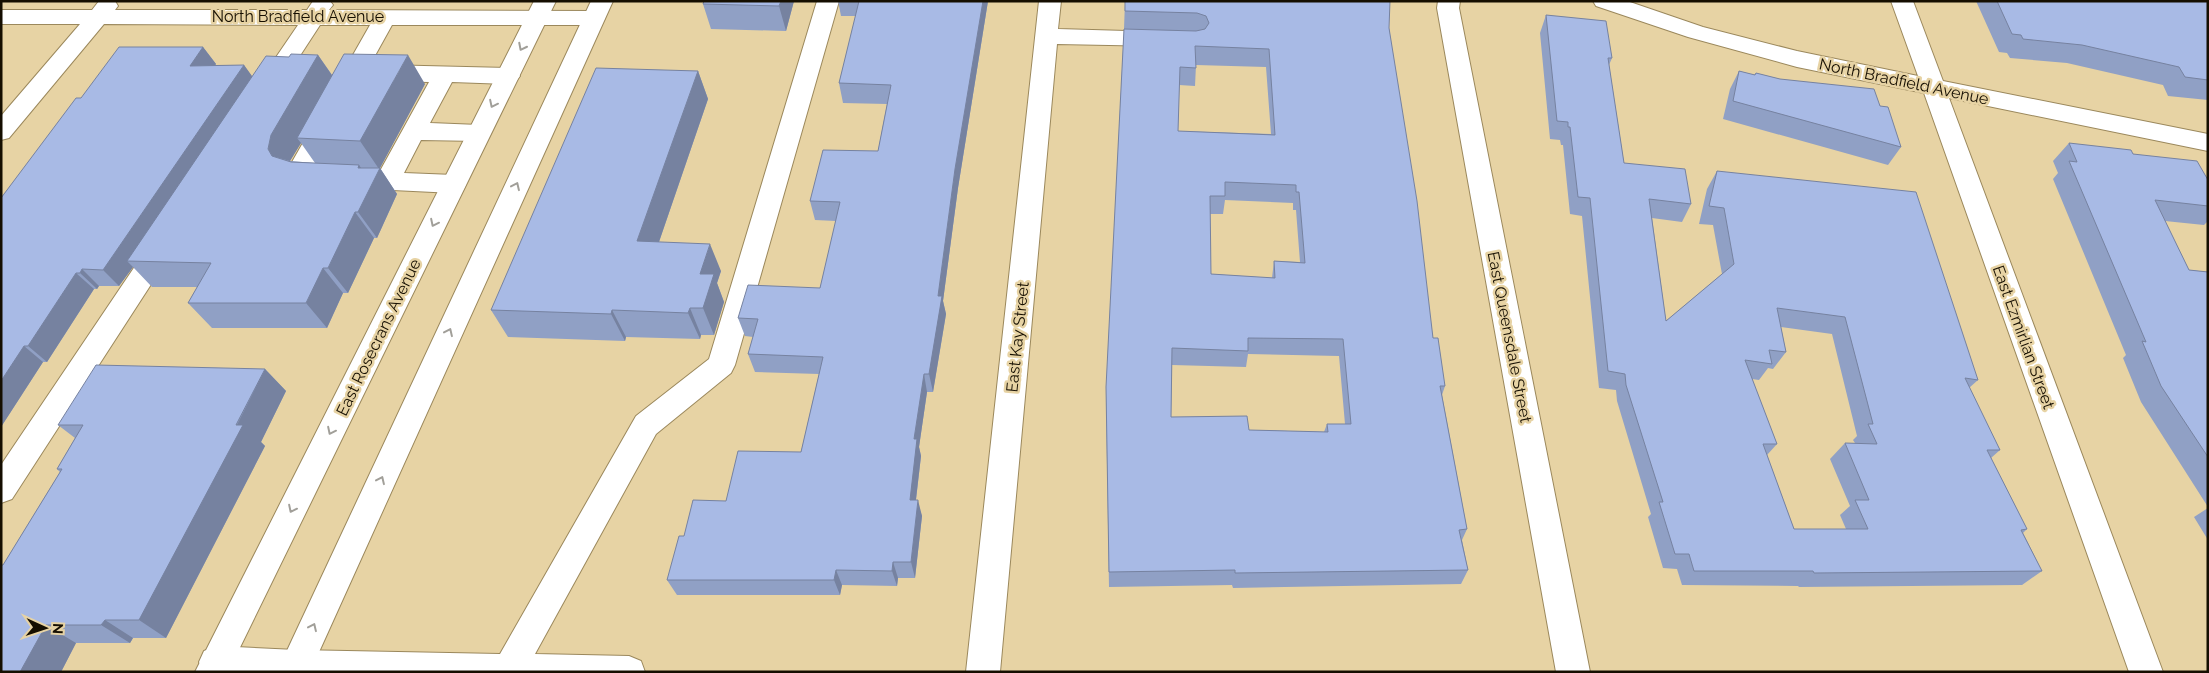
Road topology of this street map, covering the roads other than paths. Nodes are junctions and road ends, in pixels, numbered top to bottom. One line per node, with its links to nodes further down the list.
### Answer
1 (828, 1): 29 (street)
2 (1050, 1): 12 (street, East Kay Street)
3 (1449, 1): 32 (street, East Queensdale Street)
4 (1604, 1): 17 (street, North Bradfield Avenue)
5 (1902, 1): 17 (street, East Ezmirlian Street)
6 (105, 9): 7 (street, North Bradfield Avenue); 10 (street, North Bradfield Avenue); 20 (street)
7 (320, 9): 11 (street, North Bradfield Avenue); 18 (street)
8 (541, 9): 9 (street, North Bradfield Avenue); 11 (street, North Bradfield Avenue); 16 (street, East Rosecrans Avenue, one-way to 16)
9 (598, 10): 28 (street, one-way to 9)
10 (1, 17)
11 (384, 17): 14 (street)
12 (1046, 36): 13 (street); 31 (street, East Kay Street)
13 (1185, 40)
14 (354, 72): 15 (street); 23 (street)
15 (444, 75): 16 (street); 19 (street)
16 (508, 76): 21 (street, East Rosecrans Avenue, one-way to 21)
17 (1933, 87): 22 (street, North Bradfield Avenue); 33 (street, East Ezmirlian Street)
18 (254, 108)
19 (414, 131): 21 (street); 23 (street)
20 (1, 132)
21 (479, 133): 24 (street, East Rosecrans Avenue)
22 (2208, 143)
23 (387, 181): 24 (street)
24 (454, 184): 27 (street, East Rosecrans Avenue, one-way to 27)
25 (177, 224): 26 (street)
26 (1, 490)
27 (213, 667): 28 (street)
28 (294, 669): 29 (street)
29 (509, 669): 30 (street)
30 (629, 672)
31 (983, 672)
32 (1573, 672)
33 (2146, 672)

